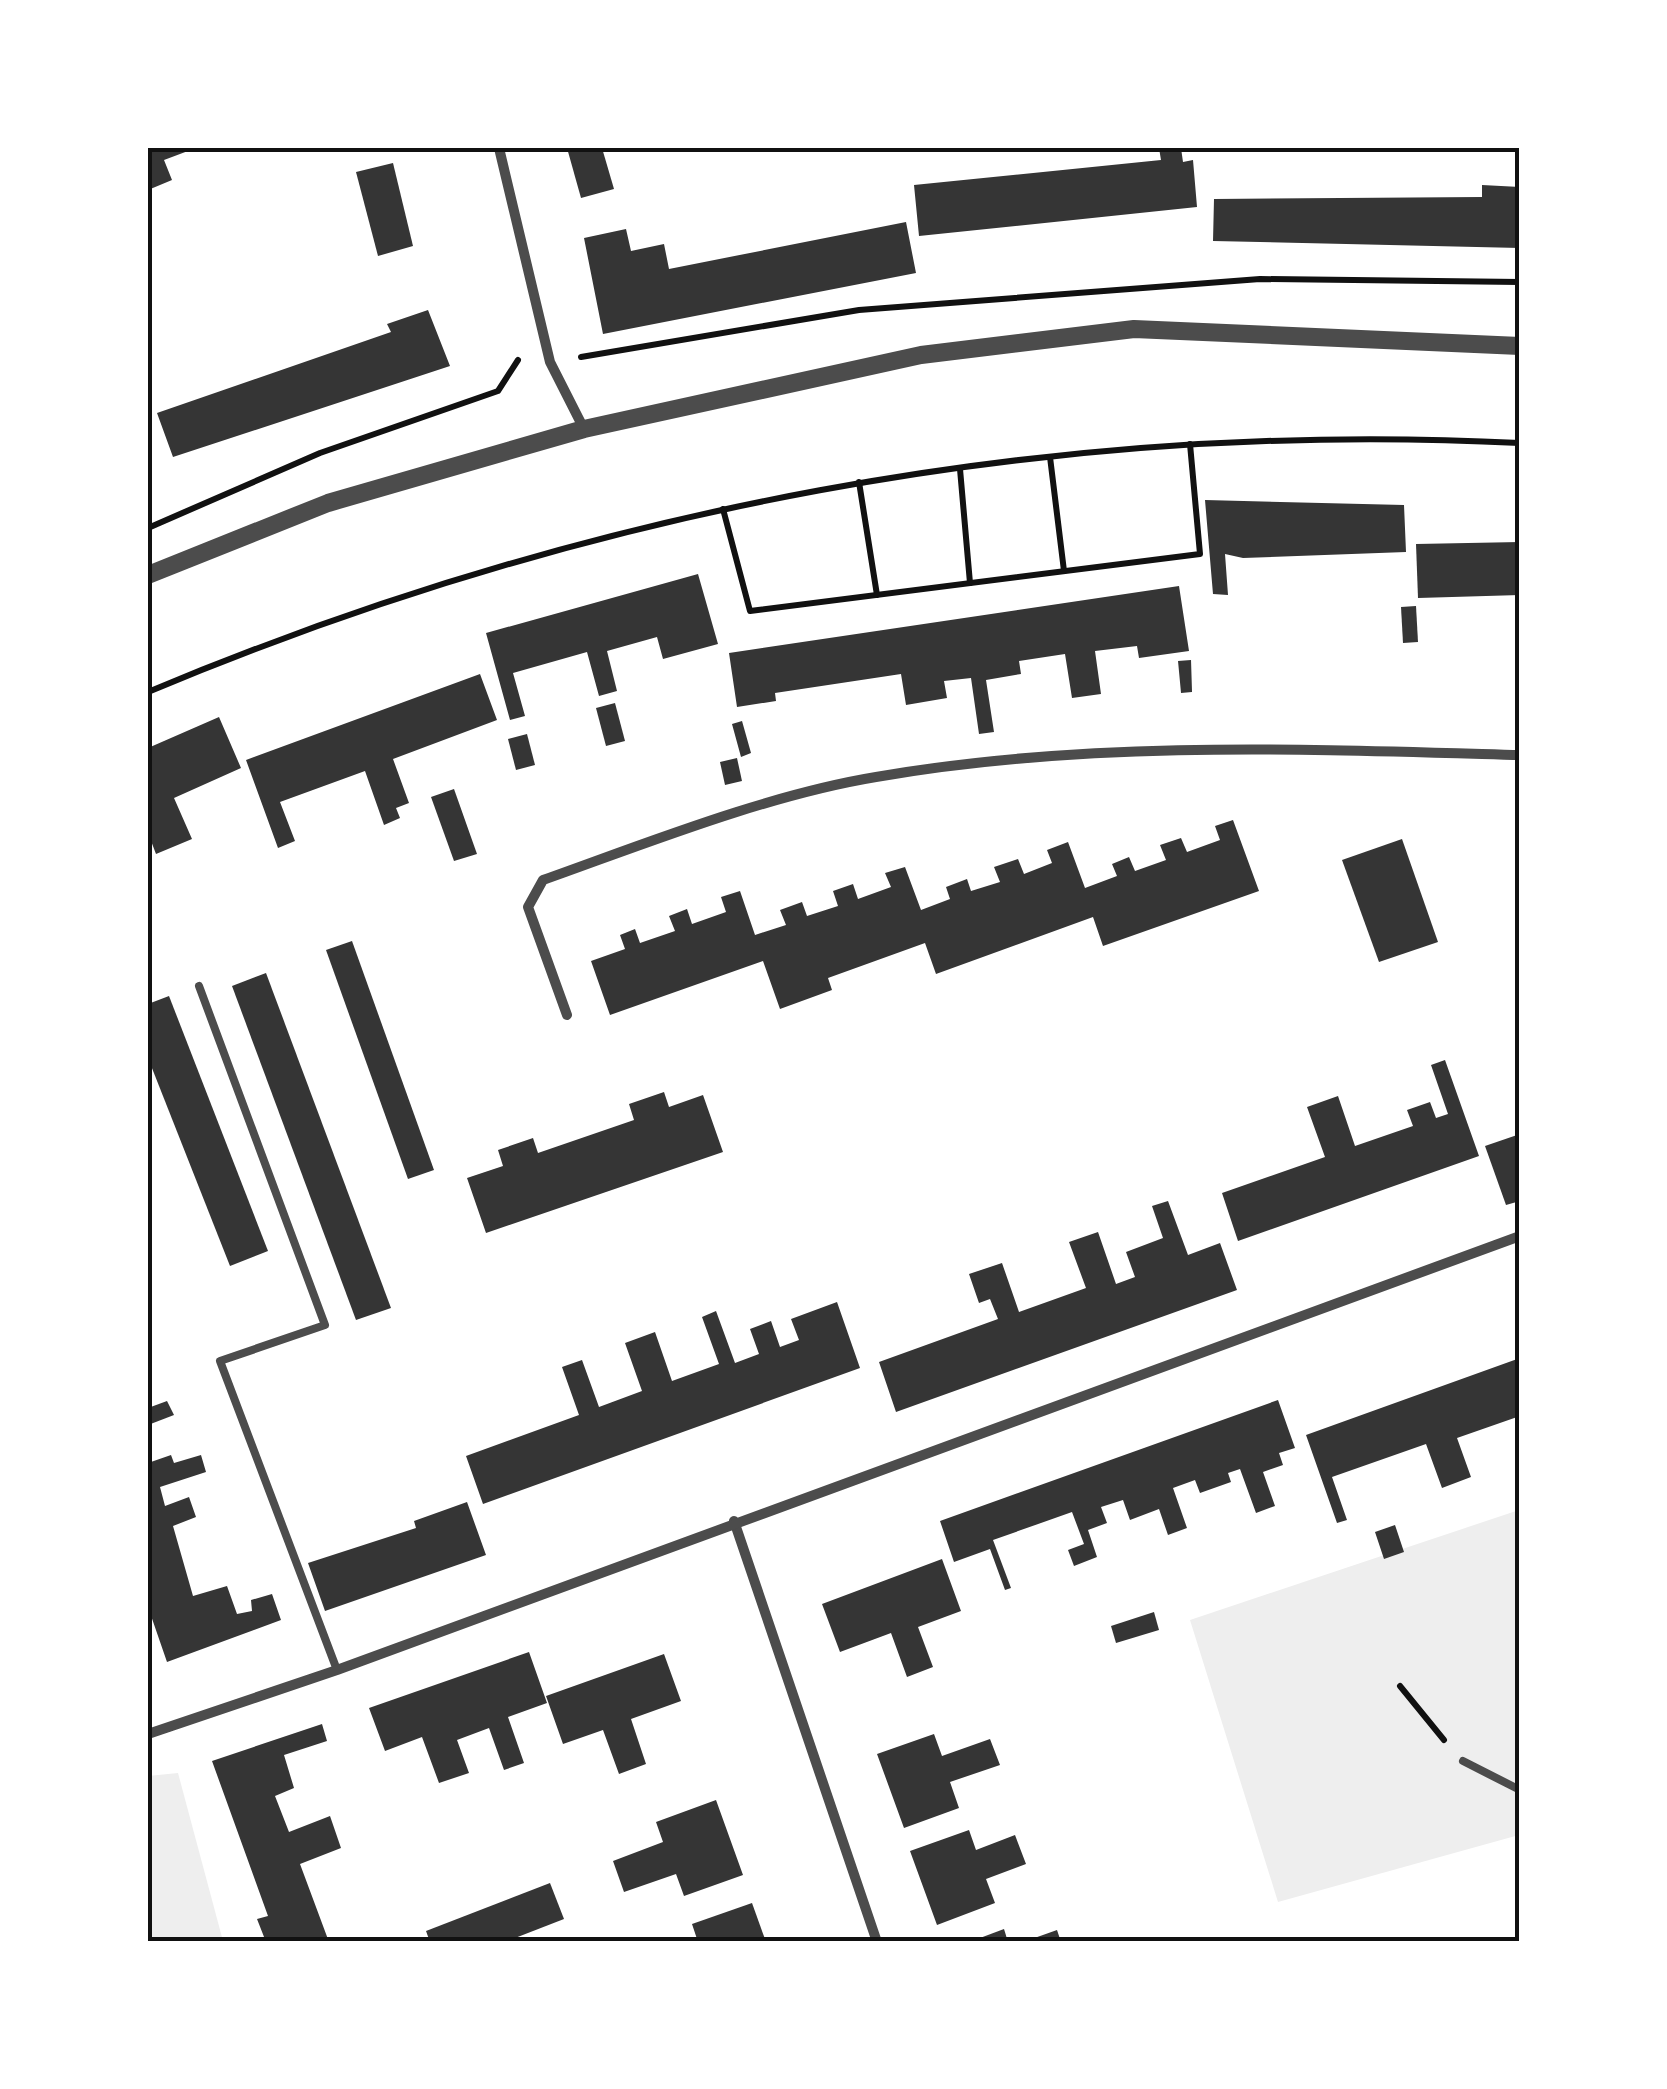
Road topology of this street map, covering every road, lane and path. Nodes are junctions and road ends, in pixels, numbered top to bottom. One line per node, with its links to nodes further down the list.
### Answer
1 (499, 148): 4 (street)
2 (1520, 346): 4 (street)
3 (524, 351): 11 (path)
4 (584, 430): 13 (street)
5 (1520, 443): 6 (path)
6 (1190, 444): 7 (path); 12 (path)
7 (1050, 457): 8 (path); 12 (path)
8 (960, 469): 9 (path); 14 (path)
9 (859, 482): 10 (path); 15 (path)
10 (723, 508): 15 (path); 16 (path)
11 (148, 528)
12 (1064, 571): 14 (path)
13 (148, 574)
14 (970, 583): 15 (path)
15 (878, 595)
16 (148, 692)
17 (1520, 755): 19 (street)
18 (199, 986): 22 (lane)
19 (567, 1015)
20 (1520, 1236): 21 (street)
21 (734, 1521): 22 (street); 27 (street)
22 (338, 1670): 24 (street)
23 (1400, 1686): 25 (path)
24 (148, 1734)
25 (1463, 1761): 26 (lane)
26 (1520, 1790)
27 (877, 1942)

